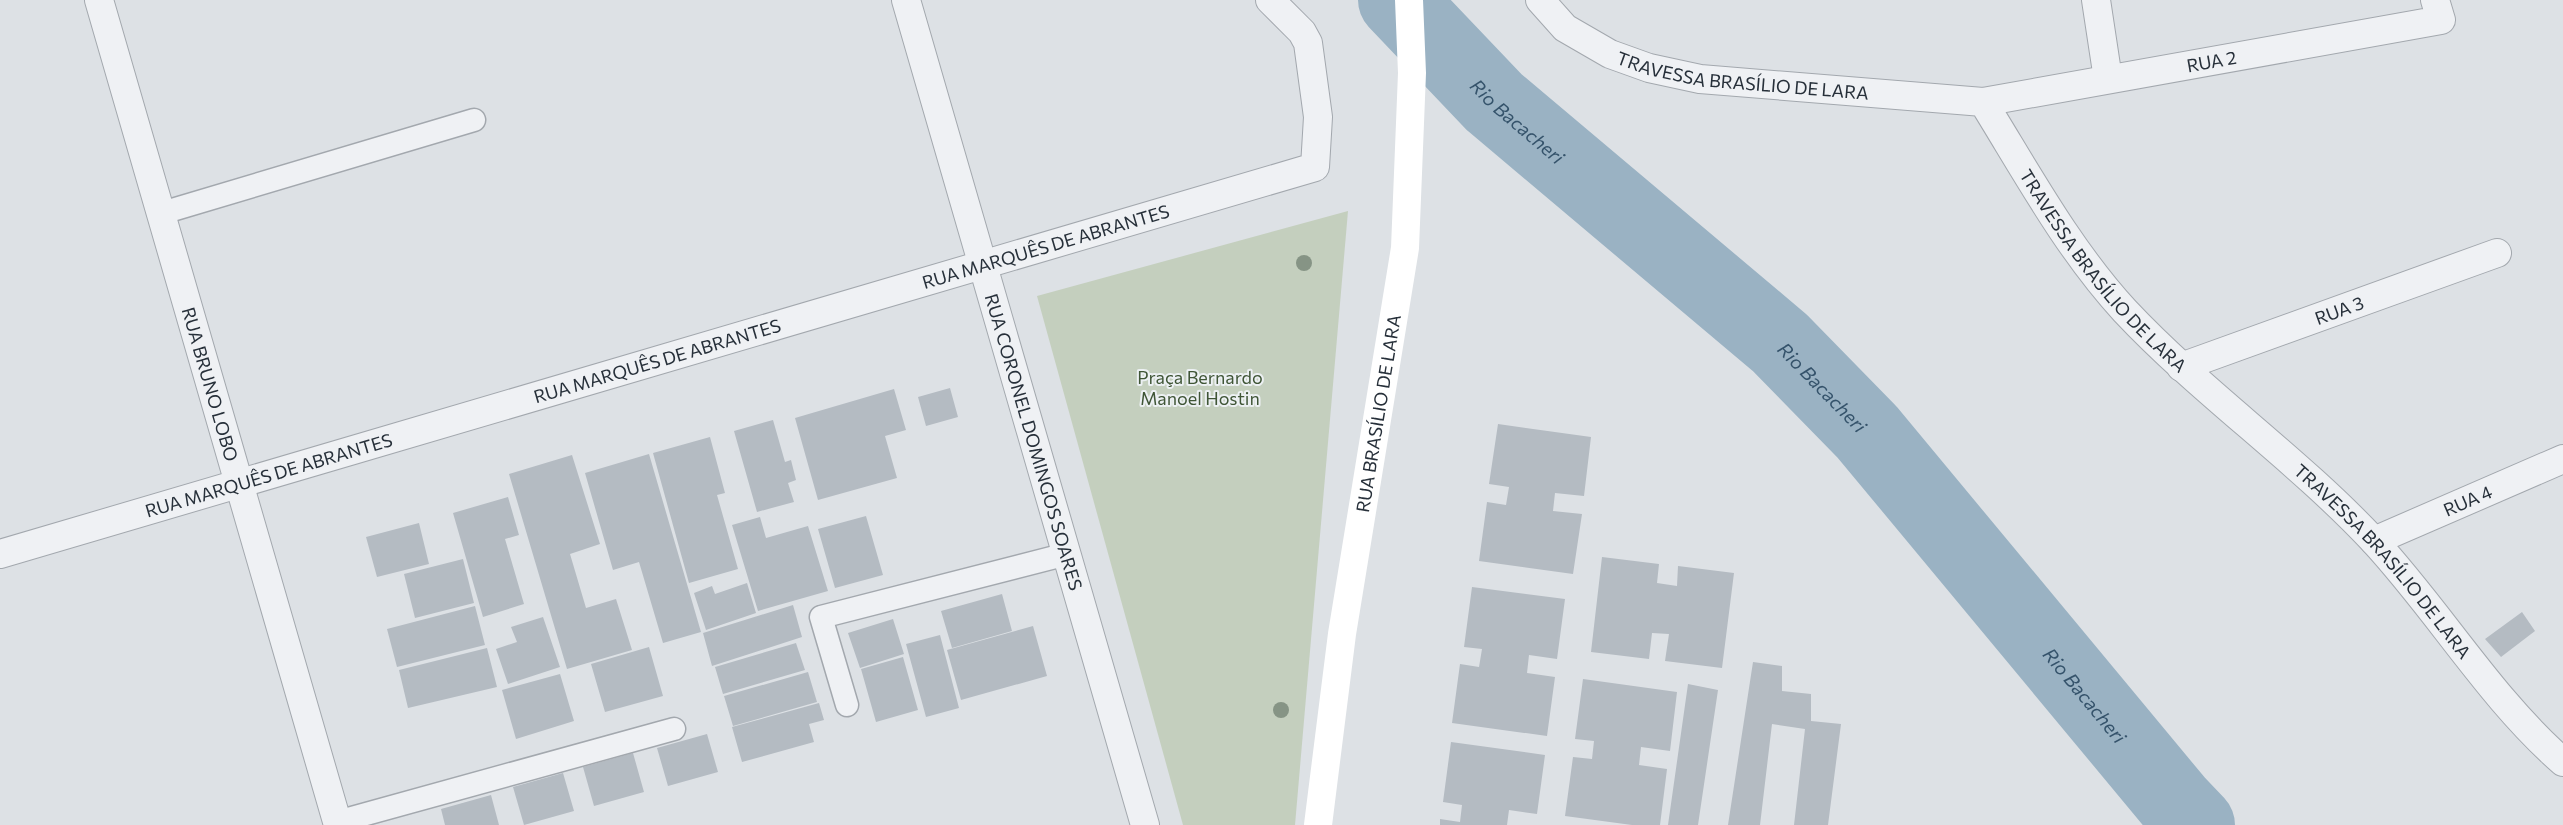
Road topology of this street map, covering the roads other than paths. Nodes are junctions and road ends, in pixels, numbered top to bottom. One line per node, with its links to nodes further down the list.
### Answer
1 (99, 0): 11 (street, RUA BRUNO LOBO)
2 (906, 0): 13 (street, RUA CORONEL DOMINGOS SOARES)
3 (1270, 0): 13 (street, RUA MARQUÊS DE ABRANTES)
4 (1409, 0): 25 (street, RUA BRASÍLIO DE LARA)
5 (1540, 0): 9 (street, TRAVESSA BRASÍLIO DE LARA)
6 (2096, 0): 8 (street)
7 (2438, 10): 8 (street, RUA 2)
8 (2108, 79): 9 (street, RUA 2)
9 (1983, 102): 14 (street, TRAVESSA BRASÍLIO DE LARA)
10 (474, 120): 11 (lane)
11 (162, 214): 16 (street, RUA BRUNO LOBO)
12 (2497, 253): 14 (street, RUA 3)
13 (983, 265): 16 (street, RUA MARQUÊS DE ABRANTES); 19 (street, RUA CORONEL DOMINGOS SOARES)
14 (2181, 367): 17 (street, TRAVESSA BRASÍLIO DE LARA)
15 (2563, 459): 17 (street, RUA 4)
16 (240, 484): 18 (street, RUA MARQUÊS DE ABRANTES); 23 (street, RUA BRUNO LOBO)
17 (2374, 541): 22 (street, TRAVESSA BRASÍLIO DE LARA)
18 (0, 554)
19 (1067, 554): 20 (lane); 24 (street, RUA CORONEL DOMINGOS SOARES)
20 (847, 705)
21 (674, 729): 23 (lane)
22 (2563, 762)
23 (338, 824)
24 (1145, 825)
25 (1318, 825)

